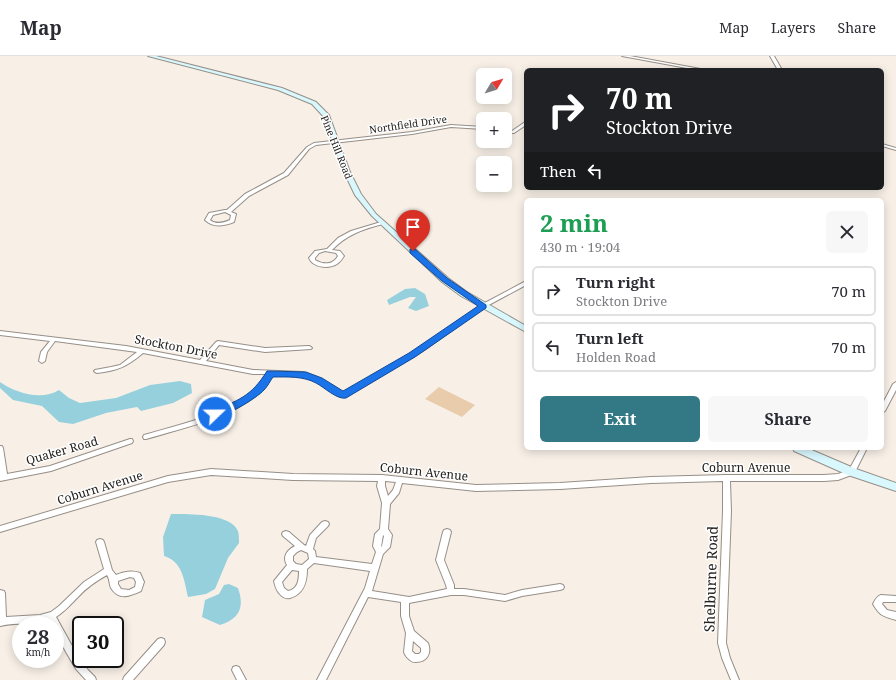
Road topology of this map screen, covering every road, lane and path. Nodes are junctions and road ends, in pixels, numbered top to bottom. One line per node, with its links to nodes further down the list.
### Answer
1 (150, 56): 9 (street, Pine Hill Road)
2 (624, 56): 4 (street)
3 (772, 56): 5 (street)
4 (693, 68)
5 (779, 68)
6 (524, 124): 8 (street)
7 (476, 128): 9 (street, Northfield Drive)
8 (512, 132)
9 (335, 142): 12 (street, Northfield Drive); 13 (street, Pine Hill Road)
10 (884, 146): 11 (street)
11 (896, 149)
12 (229, 211): 12 (street)
13 (381, 222): 14 (street); 16 (street, Pine Hill Road)
14 (330, 250): 14 (street)
15 (524, 285): 16 (street)
16 (483, 306): 17 (street, Pine Hill Road); 25 (street, Stockton Drive)
17 (524, 328)
18 (0, 333): 19 (street, Stockton Drive)
19 (53, 340): 21 (street, Stockton Drive); 22 (street)
20 (309, 348): 23 (street)
21 (142, 351): 23 (street, Stockton Drive); 24 (street)
22 (42, 361)
23 (202, 362): 25 (street, Stockton Drive)
24 (97, 372)
25 (270, 374): 28 (street)
26 (896, 384): 27 (street)
27 (884, 407)
28 (146, 437)
29 (130, 441): 34 (street, Quaker Road)
30 (0, 448): 34 (street)
31 (802, 450): 33 (street)
32 (863, 450): 33 (street)
33 (852, 472): 36 (street, Coburn Avenue); 38 (street)
34 (2, 477)
35 (382, 478): 37 (street, Coburn Avenue); 39 (street); 41 (street, Coburn Avenue)
36 (726, 478): 37 (street, Coburn Avenue); 68 (street, Shelburne Road)
37 (400, 480): 39 (street)
38 (896, 487)
39 (386, 503): 49 (street)
40 (325, 524): 45 (street)
41 (0, 529)
42 (447, 532): 53 (street)
43 (286, 534): 45 (street)
44 (100, 542): 50 (street)
45 (305, 548): 46 (street); 47 (street)
46 (313, 560): 48 (street); 49 (street)
47 (291, 565): 48 (street); 48 (street)
48 (303, 568)
49 (375, 568): 55 (street)
50 (108, 571): 51 (street); 58 (street)
51 (114, 579)
52 (560, 587): 53 (street)
53 (451, 592): 57 (street)
54 (1, 593): 60 (street)
55 (366, 593): 57 (street); 67 (street)
56 (896, 599): 59 (street)
57 (405, 600): 61 (street)
58 (52, 615): 60 (street); 64 (street)
59 (896, 616)
60 (1, 621)
61 (410, 633)
62 (161, 642): 65 (street)
63 (236, 670): 66 (street)
64 (92, 680)
65 (127, 680)
66 (242, 680)
67 (321, 680)
68 (735, 680)

